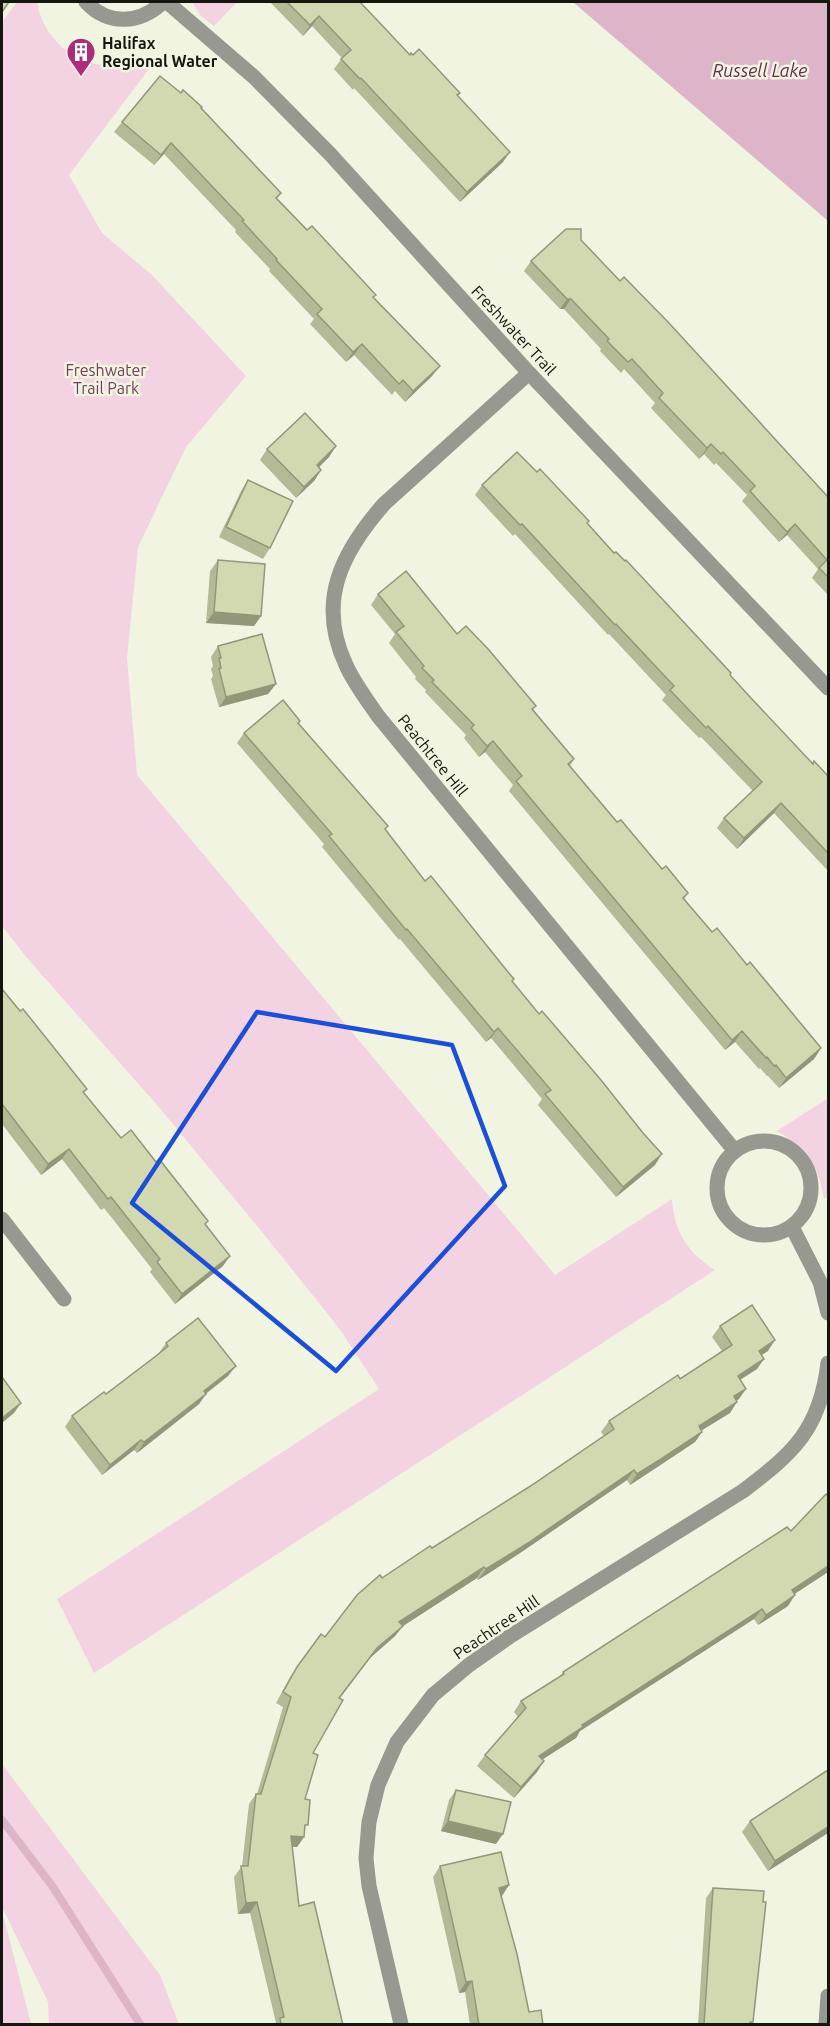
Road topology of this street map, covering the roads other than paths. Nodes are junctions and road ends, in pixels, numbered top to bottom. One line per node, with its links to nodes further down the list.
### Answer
1 (86, 2): 2 (street)
2 (163, 2)
3 (167, 2): 4 (street, Freshwater Trail)
4 (529, 373): 5 (street, Freshwater Trail); 6 (street, Peachtree Hill)
5 (828, 688)
6 (735, 1150): 8 (street); 8 (street)
7 (2, 1219): 9 (street)
8 (792, 1227): 10 (street)
9 (64, 1299)
10 (828, 1313)
11 (828, 1363): 13 (street, Peachtree Hill)
12 (828, 1996): 14 (street)
13 (401, 2025)
14 (826, 2025)

